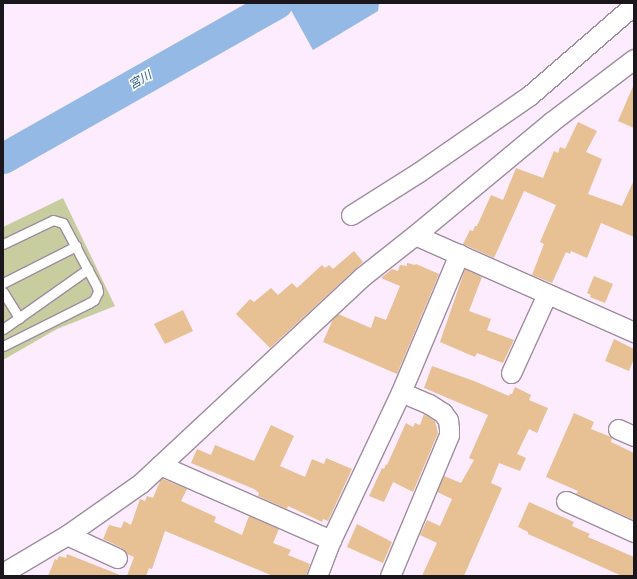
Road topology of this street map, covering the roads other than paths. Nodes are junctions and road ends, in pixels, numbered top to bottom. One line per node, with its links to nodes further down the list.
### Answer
1 (634, 4): 3 (street)
2 (634, 59): 4 (street)
3 (351, 215)
4 (415, 235): 7 (street); 18 (street)
5 (3, 244): 6 (lane)
6 (76, 246): 8 (lane); 9 (lane)
7 (459, 254): 11 (street); 17 (street)
8 (88, 269): 12 (lane); 15 (lane)
9 (3, 283)
10 (3, 292): 12 (lane)
11 (547, 294): 14 (street); 16 (street)
12 (19, 318): 13 (lane)
13 (3, 329)
14 (634, 332)
15 (3, 346)
16 (511, 373)
17 (401, 392): 22 (street); 26 (street)
18 (160, 465): 21 (street); 22 (street)
19 (566, 501): 20 (street)
20 (634, 532)
21 (67, 535): 23 (street); 24 (street)
22 (331, 540): 25 (street)
23 (117, 558)
24 (13, 573)
25 (316, 576)
26 (390, 576)

